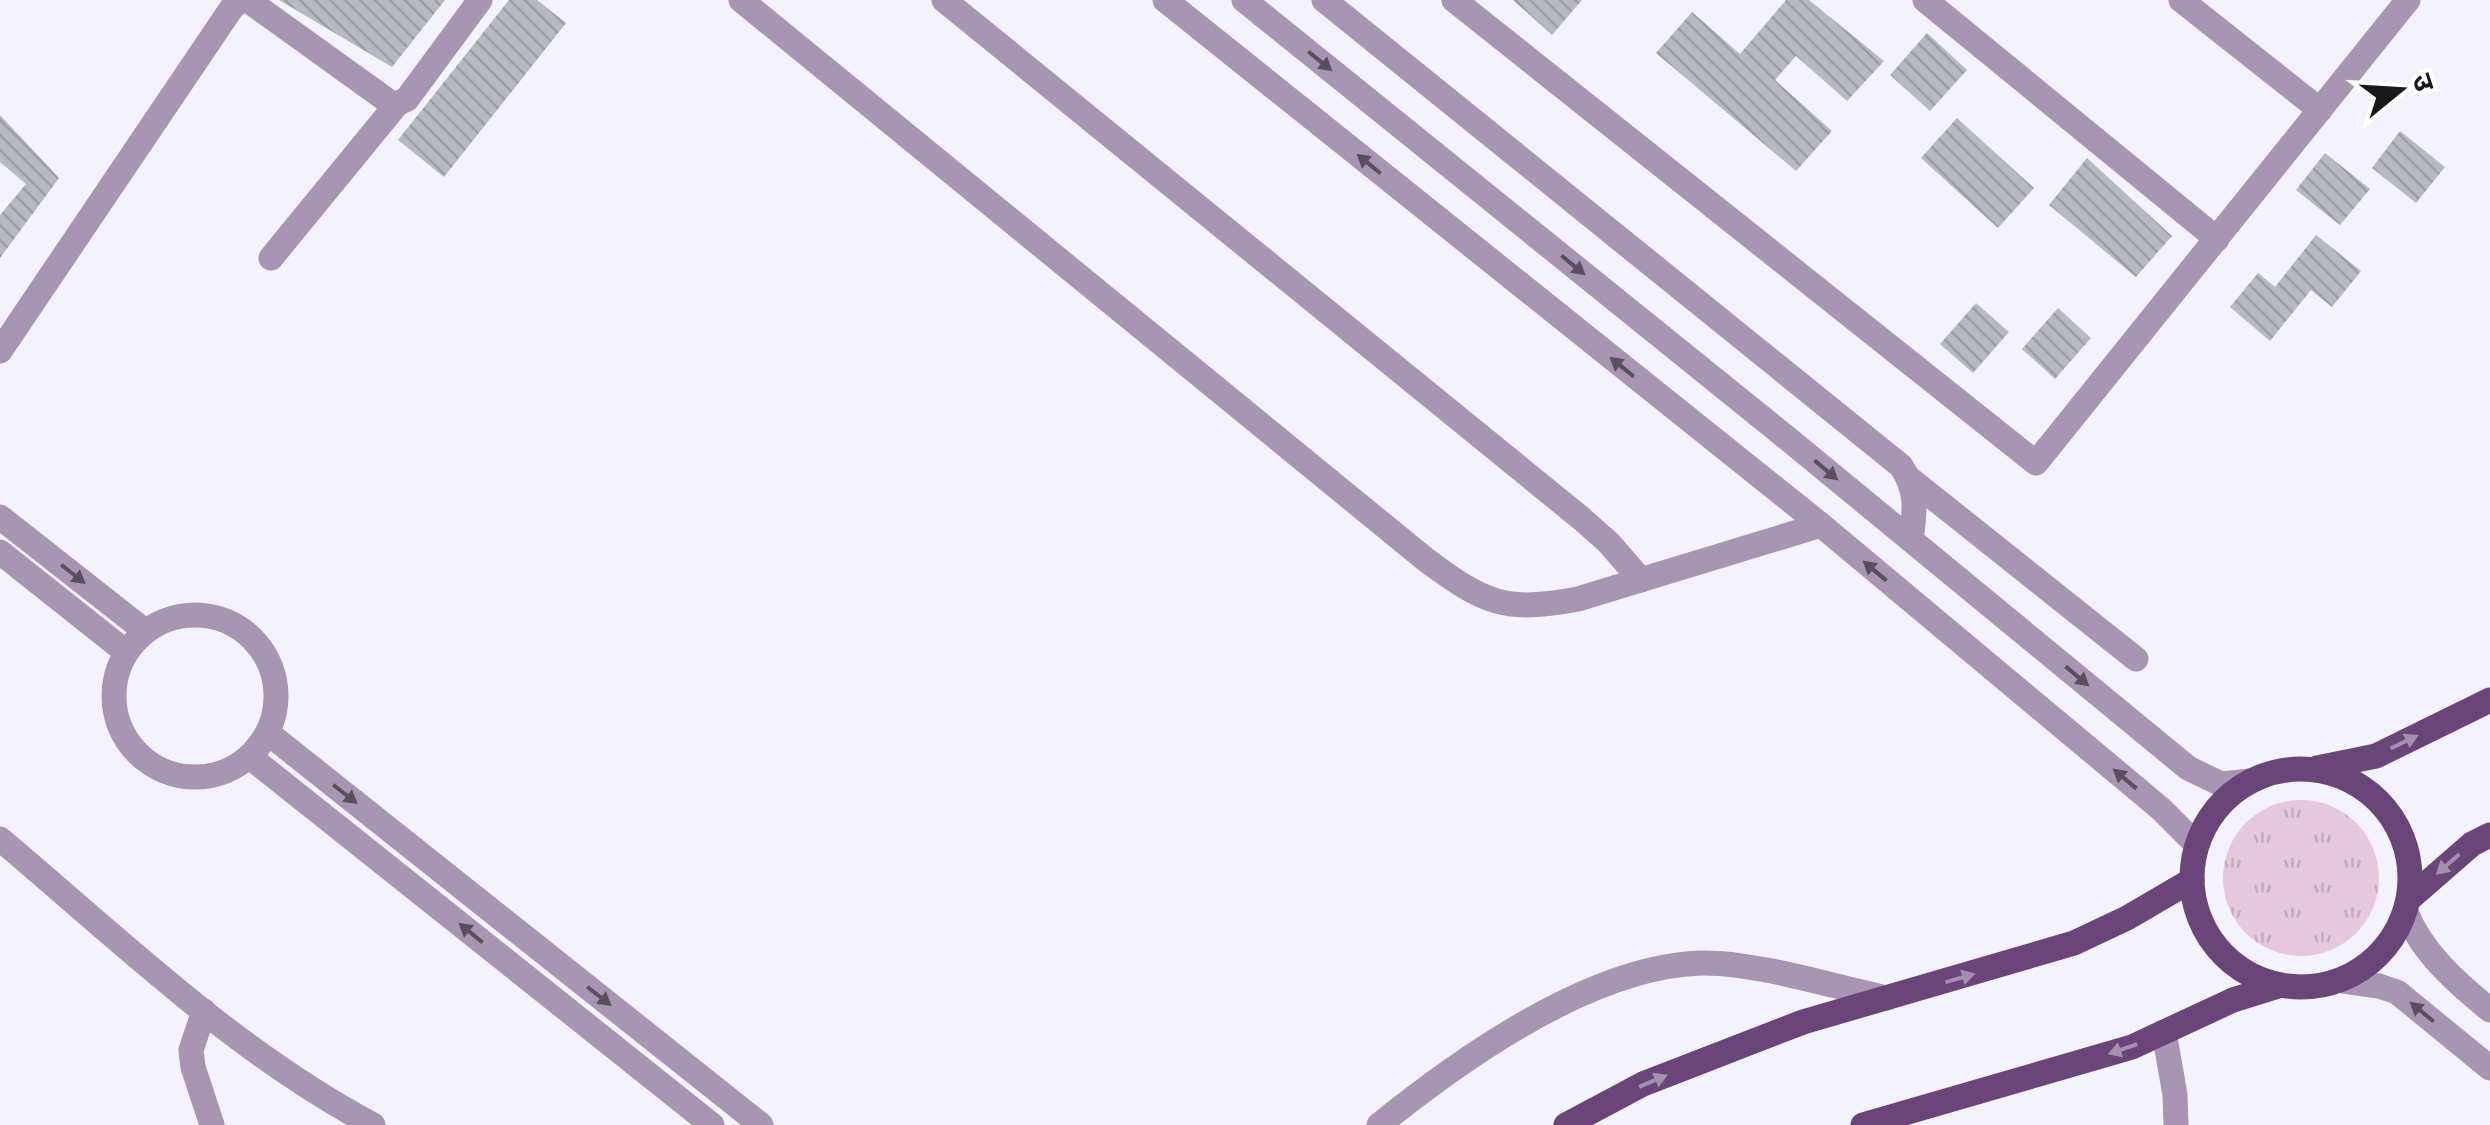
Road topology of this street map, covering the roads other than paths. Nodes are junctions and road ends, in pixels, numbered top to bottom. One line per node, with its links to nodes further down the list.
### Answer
1 (480, 0): 11 (street)
2 (741, 0): 21 (street)
3 (944, 0): 21 (street)
4 (1166, 0): 18 (street, one-way to 4)
5 (1244, 0): 19 (street, one-way to 19)
6 (1324, 0): 16 (street)
7 (1454, 0): 13 (street)
8 (1925, 0): 13 (street)
9 (2182, 0): 12 (street)
10 (2408, 0): 12 (street)
11 (397, 104): 14 (street); 15 (street)
12 (2320, 110): 13 (street)
13 (2218, 239)
14 (272, 258)
15 (0, 351)
16 (1910, 479): 19 (street); 24 (street)
17 (0, 517): 22 (street, one-way to 22)
18 (1820, 525): 21 (street); 32 (street, one-way to 18)
19 (1911, 540): 29 (street, one-way to 29)
20 (0, 552): 23 (street)
21 (1641, 580)
22 (145, 631): 23 (street); 26 (street)
23 (126, 652): 27 (street)
24 (2136, 658)
25 (2490, 700): 28 (main road, one-way to 25)
26 (268, 733): 27 (street); 46 (street, one-way to 46)
27 (250, 757): 45 (street, one-way to 27)
28 (2312, 769): 29 (main road); 34 (main road)
29 (2250, 781): 32 (main road)
30 (2490, 834): 34 (main road, one-way to 34)
31 (0, 839): 38 (street)
32 (2197, 844): 33 (main road)
33 (2192, 880): 36 (main road); 37 (main road, one-way to 33)
34 (2408, 905): 35 (main road); 39 (street)
35 (2343, 981): 36 (main road); 41 (street, one-way to 35)
36 (2278, 986): 40 (main road)
37 (1887, 998): 47 (street); 48 (main road, one-way to 37)
38 (204, 1010): 43 (street); 44 (street)
39 (2490, 1010)
40 (2164, 1032): 42 (main road, one-way to 42); 50 (street)
41 (2490, 1068)
42 (1907, 1119): 49 (main road)
43 (212, 1125)
44 (373, 1125)
45 (712, 1125)
46 (762, 1125)
47 (1378, 1125)
48 (1566, 1125)
49 (1862, 1125)
50 (2176, 1125)

